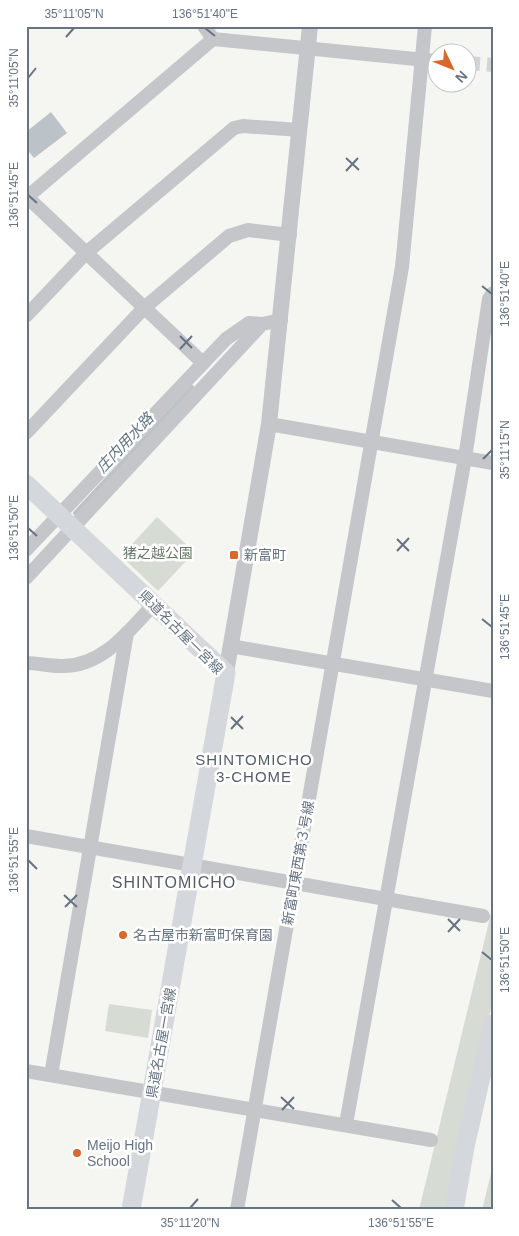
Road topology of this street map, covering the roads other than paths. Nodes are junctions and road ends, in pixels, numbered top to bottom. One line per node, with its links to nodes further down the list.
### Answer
1 (204, 26): 4 (street)
2 (310, 26): 5 (street)
3 (425, 26): 6 (street, 新富町東西第３号線)
4 (213, 39): 5 (street); 9 (street)
5 (308, 49): 6 (street); 8 (street)
6 (421, 60): 7 (street); 20 (street, 新富町東西第３号線)
7 (426, 60)
8 (300, 130): 10 (street); 11 (street)
9 (27, 197): 11 (street)
10 (290, 235): 13 (street); 15 (street)
11 (86, 253): 13 (street); 14 (street)
12 (493, 293): 21 (street)
13 (144, 308): 17 (street); 19 (street)
14 (26, 316)
15 (281, 320): 16 (street); 18 (street)
16 (262, 324): 17 (street); 24 (street)
17 (203, 363): 24 (street)
18 (269, 424): 20 (street); 29 (street)
19 (26, 433)
20 (371, 442): 21 (street); 30 (street, 新富町東西第３号線)
21 (465, 458): 22 (street); 33 (street)
22 (493, 463)
23 (26, 484): 24 (main road, 県道名古屋一宮線)
24 (66, 522): 25 (street); 26 (street); 27 (main road, 県道名古屋一宮線)
25 (26, 550)
26 (26, 578)
27 (154, 604): 28 (street); 32 (main road, 県道名古屋一宮線)
28 (126, 633): 31 (street); 36 (street)
29 (230, 646): 30 (street); 32 (street)
30 (333, 663): 33 (street); 38 (street, 新富町東西第３号線)
31 (27, 667)
32 (226, 673): 37 (main road, 県道名古屋一宮線)
33 (427, 679): 34 (street); 39 (street)
34 (493, 691)
35 (26, 836): 36 (street)
36 (90, 848): 37 (street); 43 (street)
37 (191, 865): 38 (street); 44 (main road, 県道名古屋一宮線)
38 (294, 883): 39 (street); 45 (street, 新富町東西第３号線)
39 (386, 899): 40 (street); 46 (street)
40 (483, 916)
41 (493, 1024): 50 (main road)
42 (26, 1071): 43 (street)
43 (51, 1075): 44 (street)
44 (153, 1092): 45 (street); 48 (main road, 県道名古屋一宮線)
45 (255, 1109): 46 (street); 49 (street, 新富町東西第３号線)
46 (346, 1124): 47 (street)
47 (431, 1140)
48 (131, 1210)
49 (237, 1210)
50 (454, 1210)

